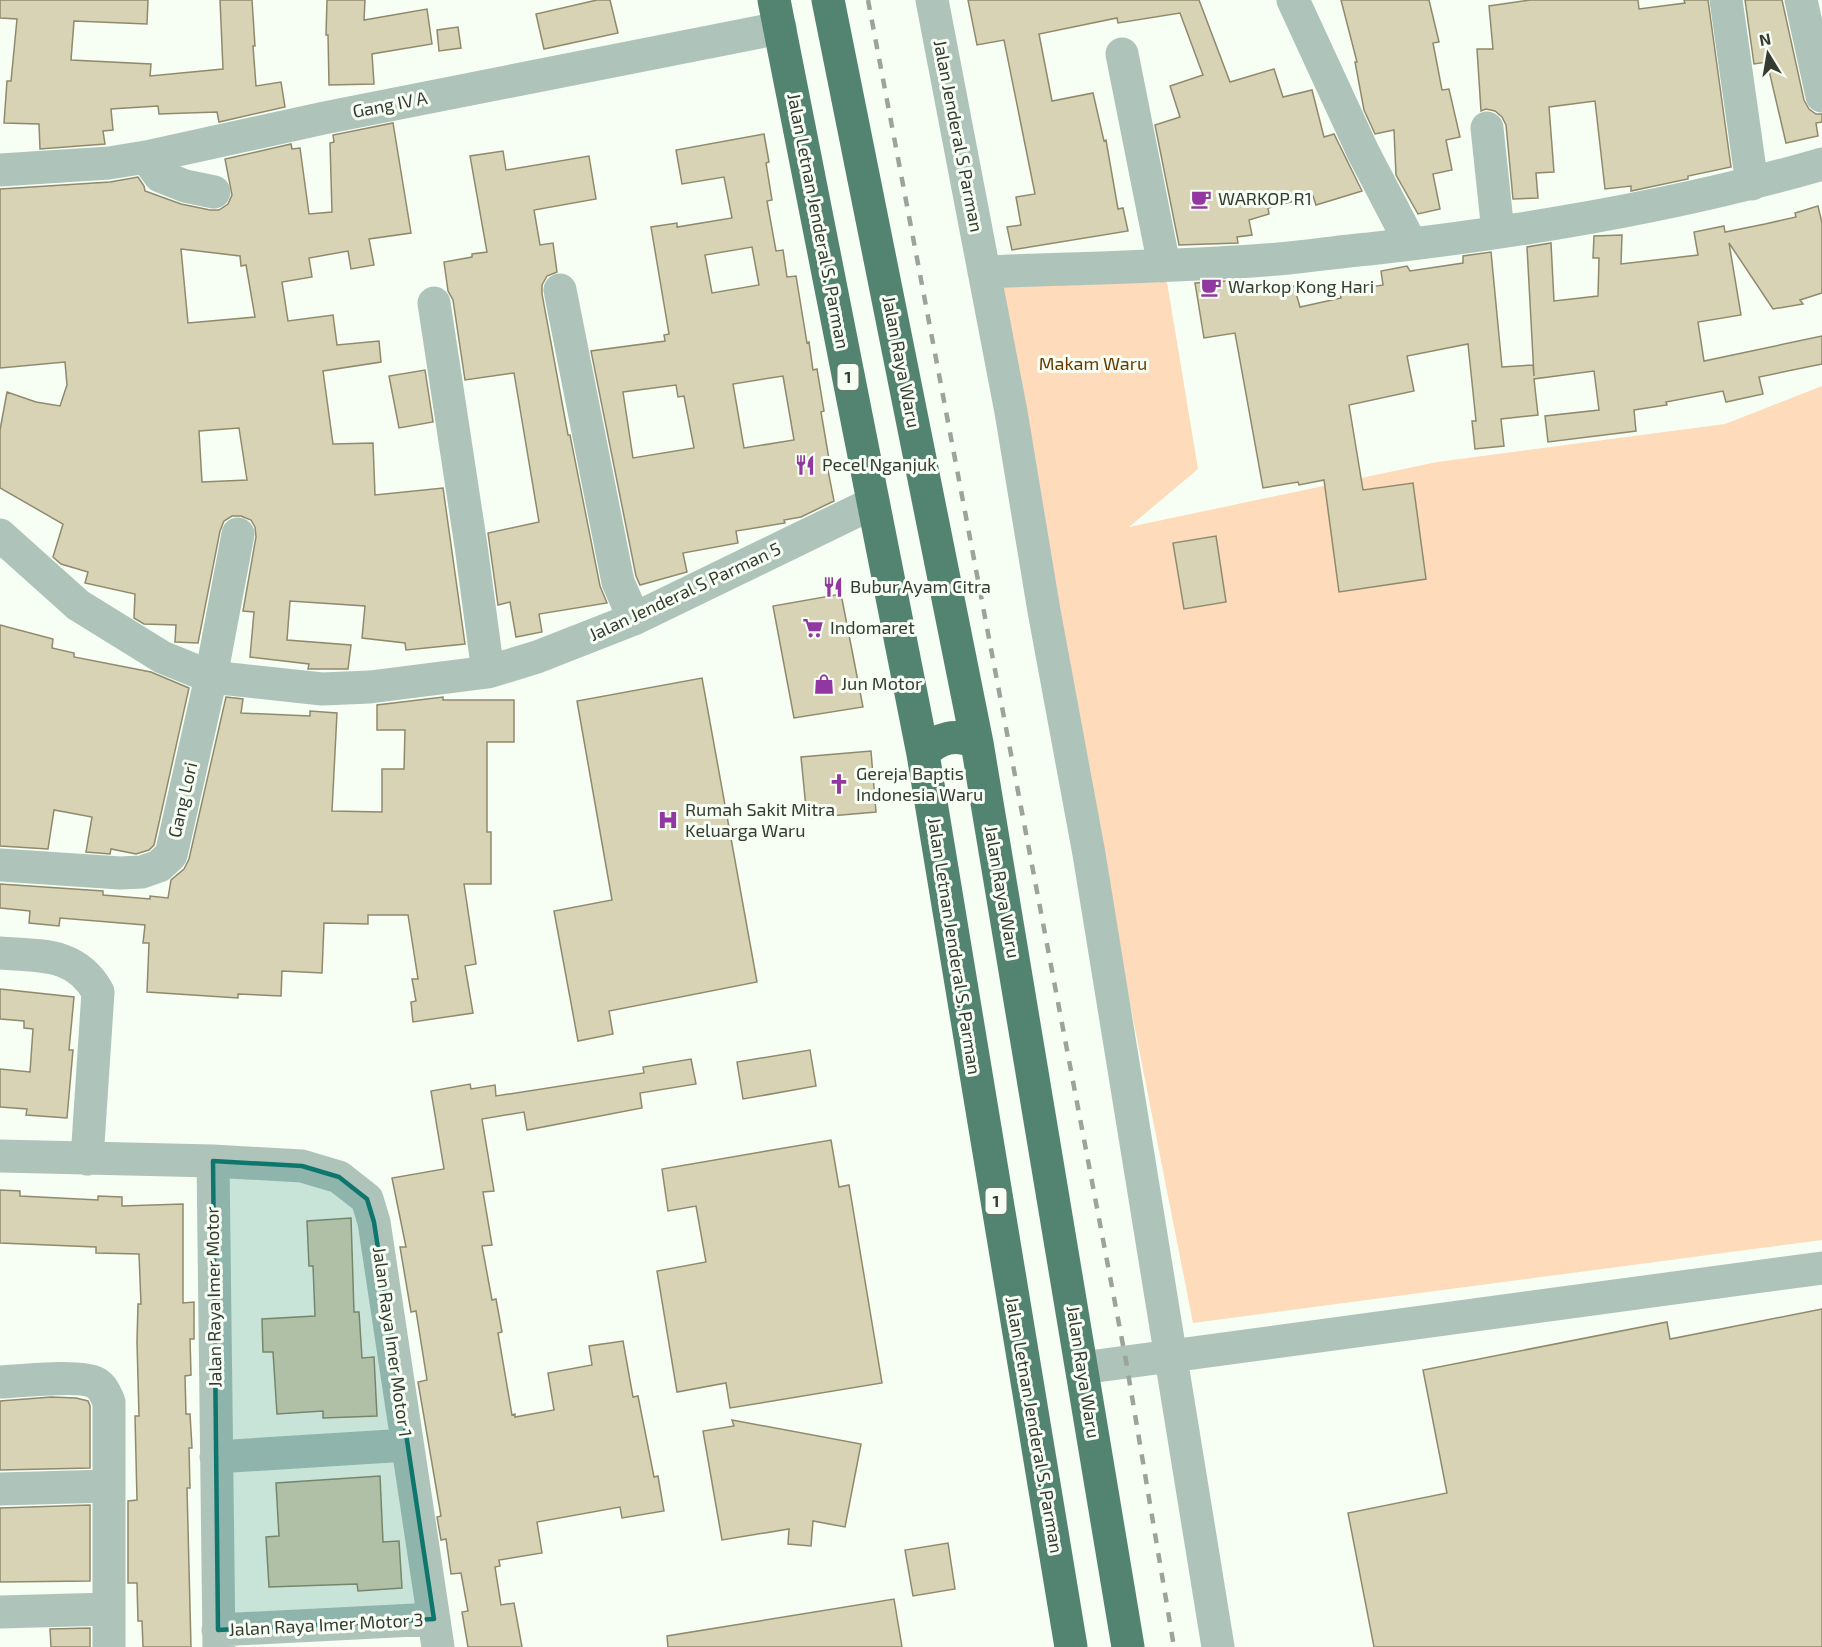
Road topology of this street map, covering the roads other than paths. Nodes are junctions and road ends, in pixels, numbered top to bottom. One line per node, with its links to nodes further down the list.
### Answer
1 (828, 0): 27 (highway, Jalan Raya Waru)
2 (932, 0): 18 (street, Jalan Jenderal S Parman)
3 (1293, 0): 16 (street)
4 (1726, 0): 13 (street)
5 (1801, 0): 8 (street)
6 (777, 14): 10 (street, Gang IV A); 21 (highway, Jalan Letnan Jenderal S. Parman / 1)
7 (1122, 54): 17 (street)
8 (1822, 96)
9 (1487, 128): 15 (street)
10 (146, 157): 12 (street, Gang IV A); 14 (street)
11 (1822, 164): 13 (street)
12 (0, 170)
13 (1752, 181): 15 (street)
14 (214, 192)
15 (1497, 224): 16 (street)
16 (1407, 237): 17 (street)
17 (1162, 258): 18 (street)
18 (984, 271): 35 (street, Jalan Jenderal S Parman)
19 (560, 290): 24 (street)
20 (434, 303): 25 (street)
21 (873, 503): 24 (street, Jalan Jenderal S Parman 5); 28 (highway, Jalan Letnan Jenderal S. Parman / 1)
22 (238, 534): 26 (street, Gang Lori)
23 (0, 535): 26 (street, Jalan Jenderal S Parman 5)
24 (634, 619): 25 (street, Jalan Jenderal S Parman 5)
25 (488, 672): 26 (street, Jalan Jenderal S Parman 5)
26 (211, 677): 29 (street, Gang Lori)
27 (977, 743): 28 (highway); 36 (highway, Jalan Raya Waru)
28 (923, 754): 47 (highway, Jalan Letnan Jenderal S. Parman / 1)
29 (0, 865)
30 (0, 954): 32 (street)
31 (0, 1156): 32 (street)
32 (87, 1159): 33 (street)
33 (213, 1161): 38 (street, Jalan Raya Imer Motor 1); 39 (street, Jalan Raya Imer Motor)
34 (1822, 1268): 35 (street)
35 (1172, 1356): 36 (street); 49 (street, Jalan Jenderal S Parman)
36 (1082, 1368): 48 (highway, Jalan Raya Waru)
37 (0, 1382): 40 (street)
38 (407, 1445): 39 (street); 44 (street, Jalan Raya Imer Motor 1)
39 (216, 1456): 45 (street, Jalan Raya Imer Motor)
40 (109, 1486): 41 (street); 42 (street)
41 (0, 1489)
42 (109, 1609): 43 (street); 46 (street)
43 (0, 1612)
44 (436, 1633): 45 (street, Jalan Raya Imer Motor 3)
45 (219, 1638)
46 (109, 1647)
47 (1071, 1647)
48 (1128, 1647)
49 (1218, 1647)

